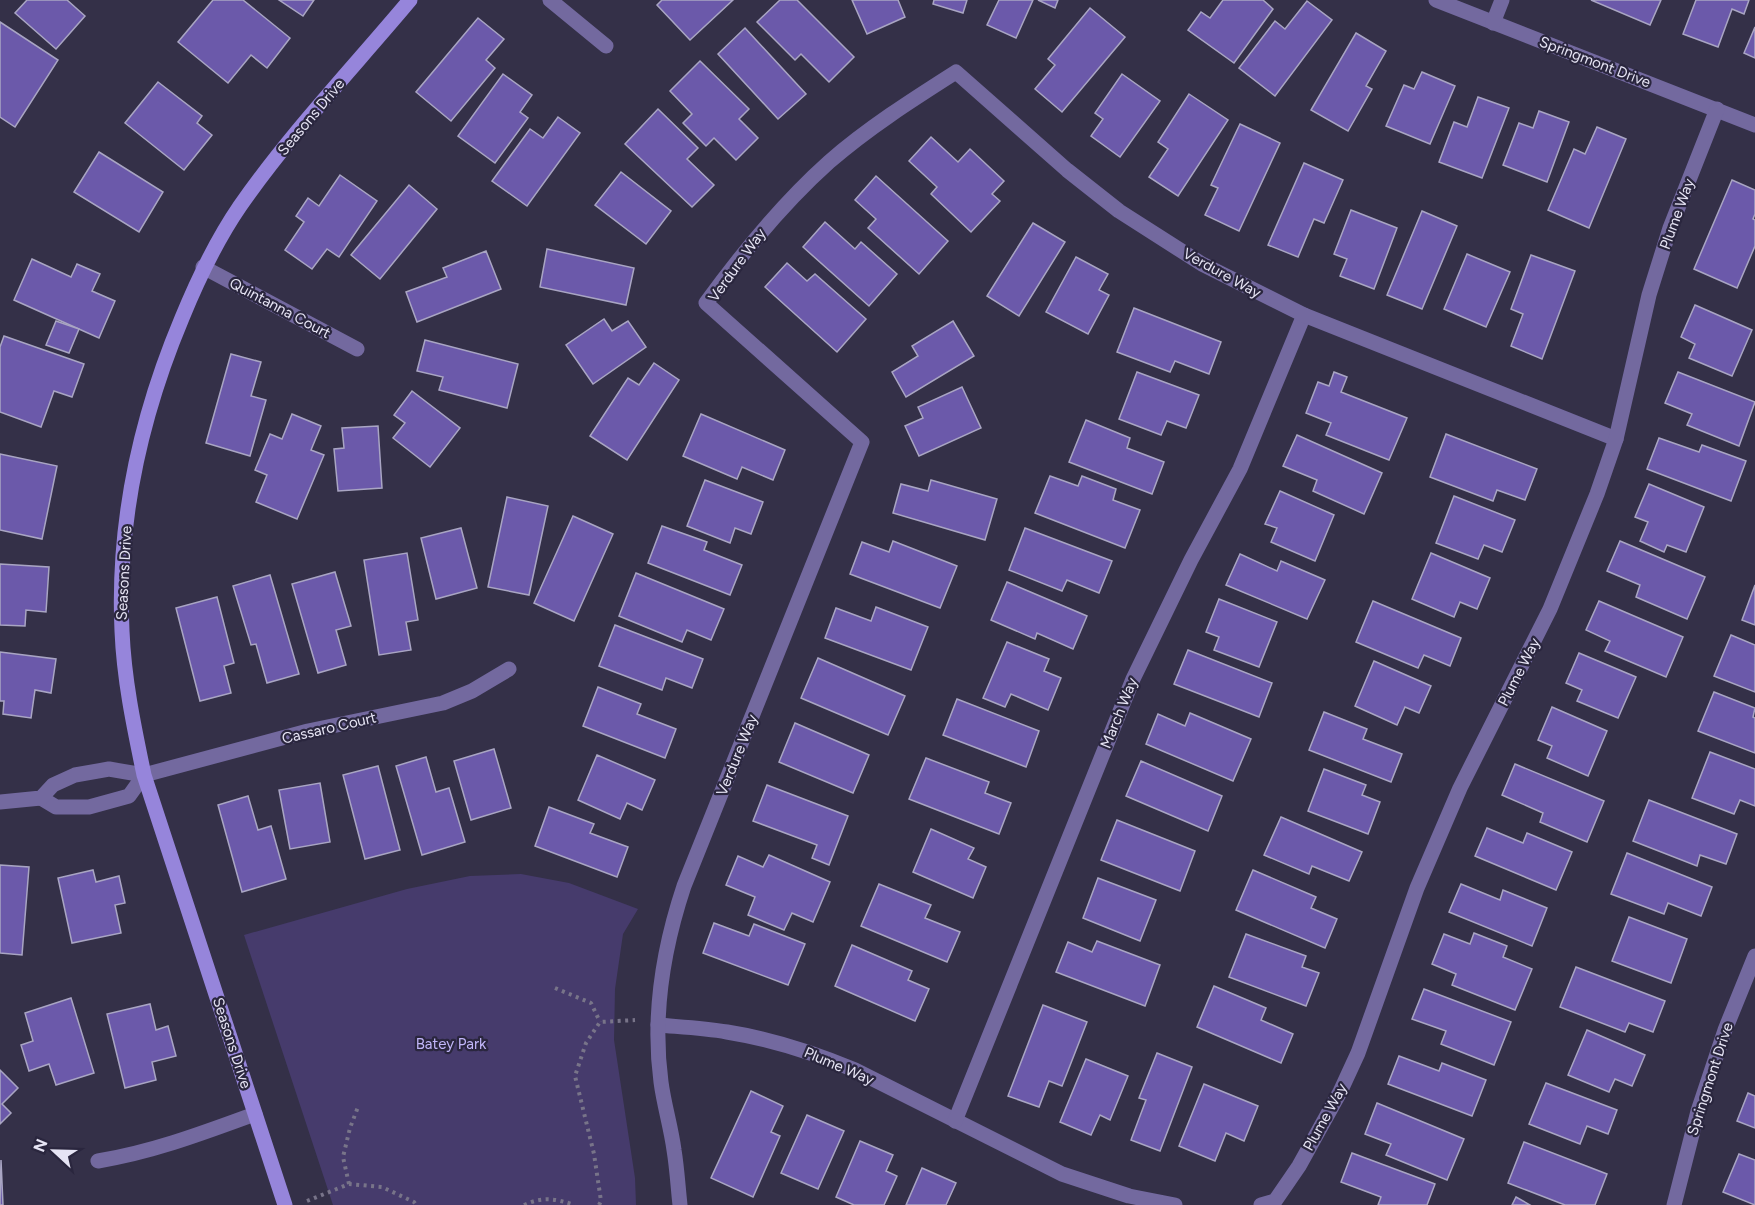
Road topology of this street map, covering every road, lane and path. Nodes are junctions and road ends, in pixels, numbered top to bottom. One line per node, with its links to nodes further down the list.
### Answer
1 (410, 0): 9 (street, Seasons Drive)
2 (550, 0): 6 (street)
3 (1436, 0): 5 (street, Springmont Drive)
4 (1502, 0): 5 (street)
5 (1493, 23): 7 (street, Springmont Drive)
6 (606, 46)
7 (1717, 109): 8 (street, Springmont Drive); 12 (street, Plume Way)
8 (1755, 125)
9 (203, 267): 11 (street, Quintanna Court); 14 (street, Seasons Drive)
10 (1304, 315): 12 (street, Verdure Way); 20 (street, Verdure Way); 23 (street, March Way)
11 (357, 349)
12 (1616, 440): 34 (street, Plume Way)
13 (509, 669): 14 (street, Cassaro Court)
14 (144, 775): 15 (street); 15 (street); 22 (street, Seasons Drive)
15 (41, 798): 16 (street)
16 (0, 802)
17 (1755, 956): 35 (street, Springmont Drive)
18 (555, 988): 19 (path)
19 (600, 1022): 20 (path); 31 (path)
20 (658, 1022): 23 (street, Plume Way); 32 (street, Verdure Way)
21 (358, 1107): 25 (path)
22 (255, 1114): 24 (street); 26 (street, Seasons Drive)
23 (955, 1121): 33 (street, Plume Way)
24 (98, 1161)
25 (349, 1184): 27 (path); 28 (path)
26 (285, 1205)
27 (298, 1205)
28 (416, 1205)
29 (524, 1205): 30 (path)
30 (575, 1205)
31 (599, 1205)
32 (680, 1205)
33 (1175, 1205)
34 (1261, 1205)
35 (1674, 1205)

